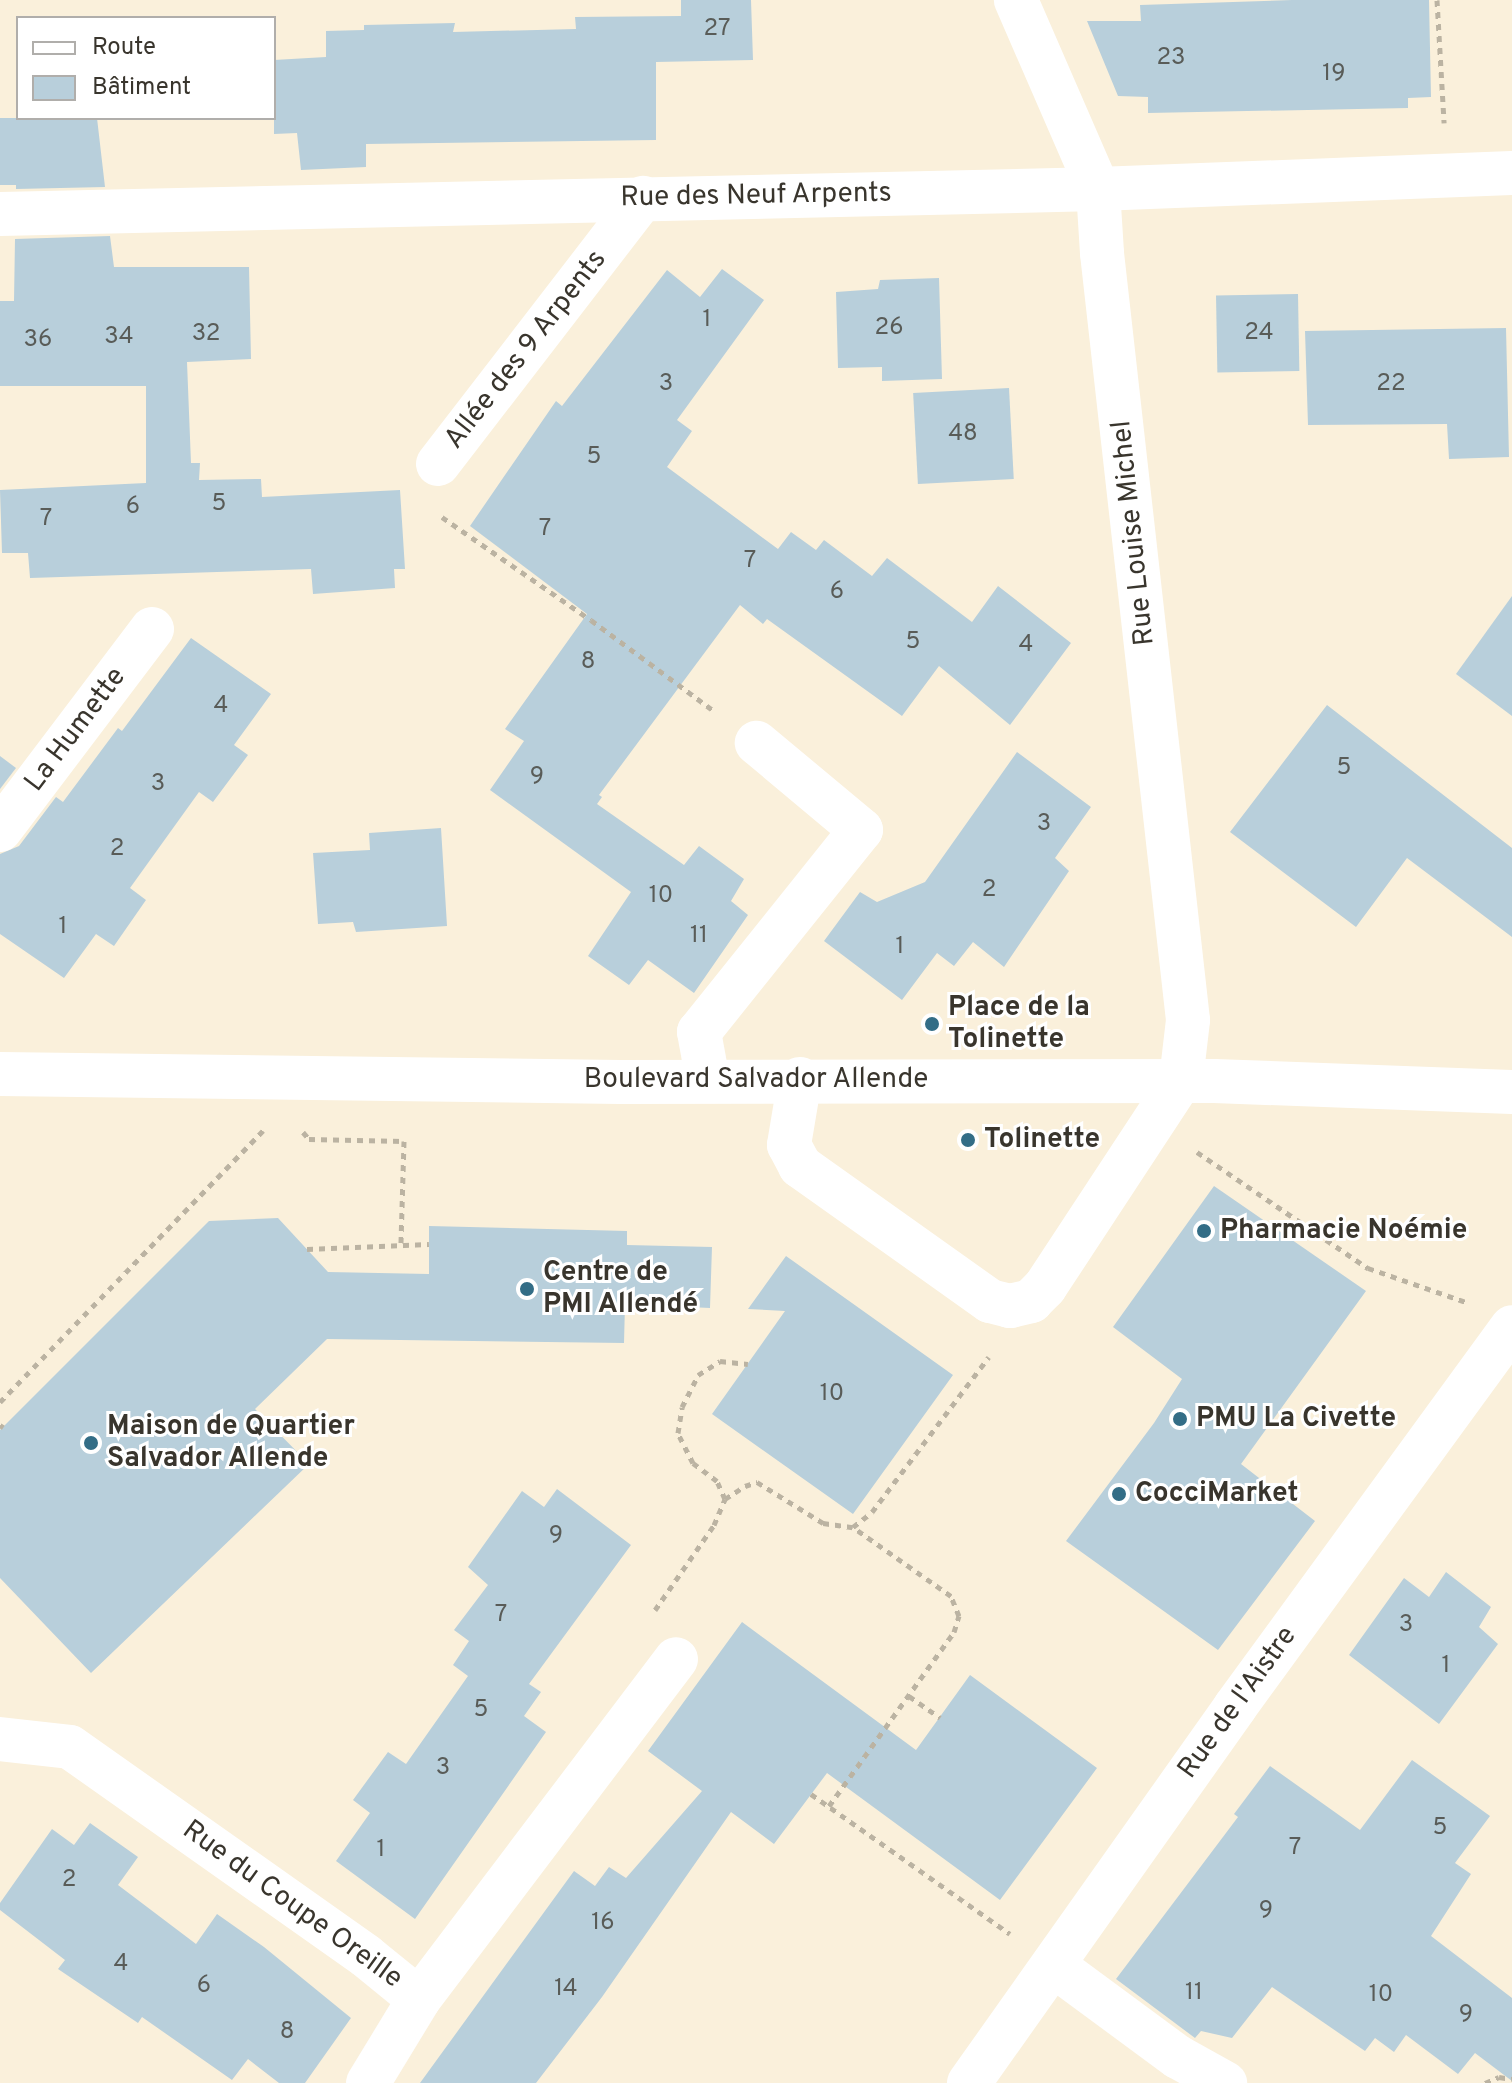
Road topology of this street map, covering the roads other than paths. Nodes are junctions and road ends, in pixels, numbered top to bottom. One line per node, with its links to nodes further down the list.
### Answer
1 (1016, 0): 3 (street, Rue Louise Michel)
2 (1512, 173): 3 (street, Rue des Neuf Arpents)
3 (1098, 189): 4 (street, Rue des Neuf Arpents); 12 (street, Rue Louise Michel)
4 (643, 198): 5 (street, Rue des Neuf Arpents); 6 (street, Allée des 9 Arpents)
5 (0, 214)
6 (438, 464)
7 (152, 629): 9 (street, La Humette)
8 (757, 743): 13 (street)
9 (0, 830)
10 (0, 1074): 13 (street, Boulevard Salvador Allende)
11 (800, 1079): 12 (street, Boulevard Salvador Allende); 12 (street); 13 (street, Boulevard Salvador Allende)
12 (1181, 1080): 14 (street, Boulevard Salvador Allende)
13 (708, 1081)
14 (1512, 1092)
15 (1512, 1327): 18 (street, Rue de l'Aistre)
16 (676, 1659): 19 (street, Rue du Coupe Oreille)
17 (0, 1739): 19 (street, Rue du Coupe Oreille)
18 (1053, 1965): 21 (street, Rue de l'Aistre); 22 (street)
19 (419, 1999): 20 (street)
20 (368, 2083)
21 (969, 2083)
22 (1225, 2083)

